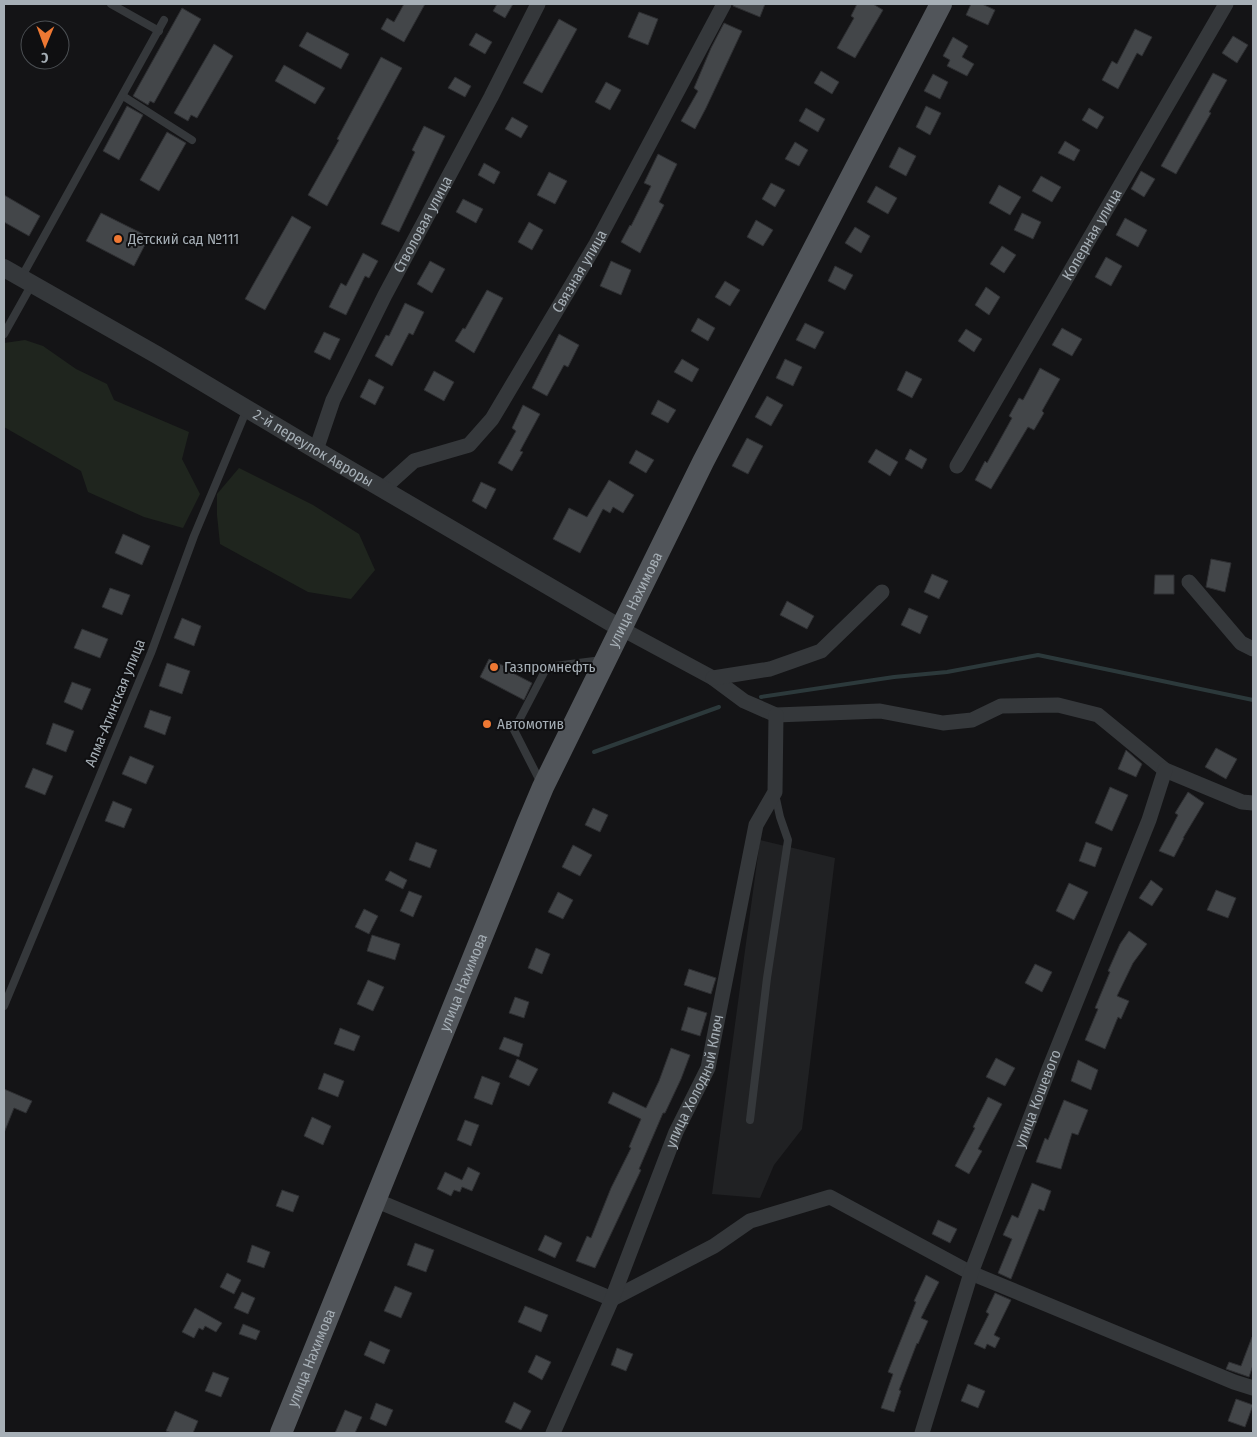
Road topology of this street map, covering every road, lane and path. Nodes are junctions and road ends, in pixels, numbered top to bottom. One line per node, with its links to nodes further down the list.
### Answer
1 (111, 4): 7 (lane)
2 (538, 4): 14 (street, Стволовая улица)
3 (724, 4): 16 (street, Связная улица)
4 (941, 4): 19 (main road, улица Нахимова)
5 (1226, 4): 15 (street, Коперная улица)
6 (164, 20): 7 (lane)
7 (159, 30): 8 (lane)
8 (123, 96): 9 (lane); 11 (lane)
9 (192, 140)
10 (4, 268): 11 (street, 2-й переулок Авроры)
11 (27, 281): 12 (lane); 13 (street, 2-й переулок Авроры)
12 (4, 334)
13 (248, 408): 14 (street, 2-й переулок Авроры); 28 (lane, Алма-Атинская улица)
14 (316, 450): 16 (street, 2-й переулок Авроры)
15 (957, 466)
16 (384, 488): 19 (street, 2-й переулок Авроры)
17 (1188, 582): 20 (street)
18 (882, 592): 22 (street)
19 (622, 629): 21 (main road, улица Нахимова); 22 (street)
20 (1253, 649)
21 (606, 659): 25 (main road, улица Нахимова); 25 (lane)
22 (713, 678): 23 (street)
23 (776, 715): 24 (street); 26 (street, улица Холодный Ключ)
24 (1165, 770): 27 (street); 31 (street, улица Кошевого)
25 (544, 787): 30 (main road, улица Нахимова)
26 (775, 792): 29 (lane); 32 (street, улица Холодный Ключ)
27 (1253, 803)
28 (4, 1006)
29 (750, 1120)
30 (375, 1200): 32 (street); 34 (main road, улица Нахимова)
31 (971, 1273): 32 (street); 33 (street); 36 (street, улица Кошевого)
32 (612, 1299): 35 (street, улица Холодный Ключ)
33 (1253, 1388)
34 (281, 1433)
35 (553, 1433)
36 (922, 1433)

